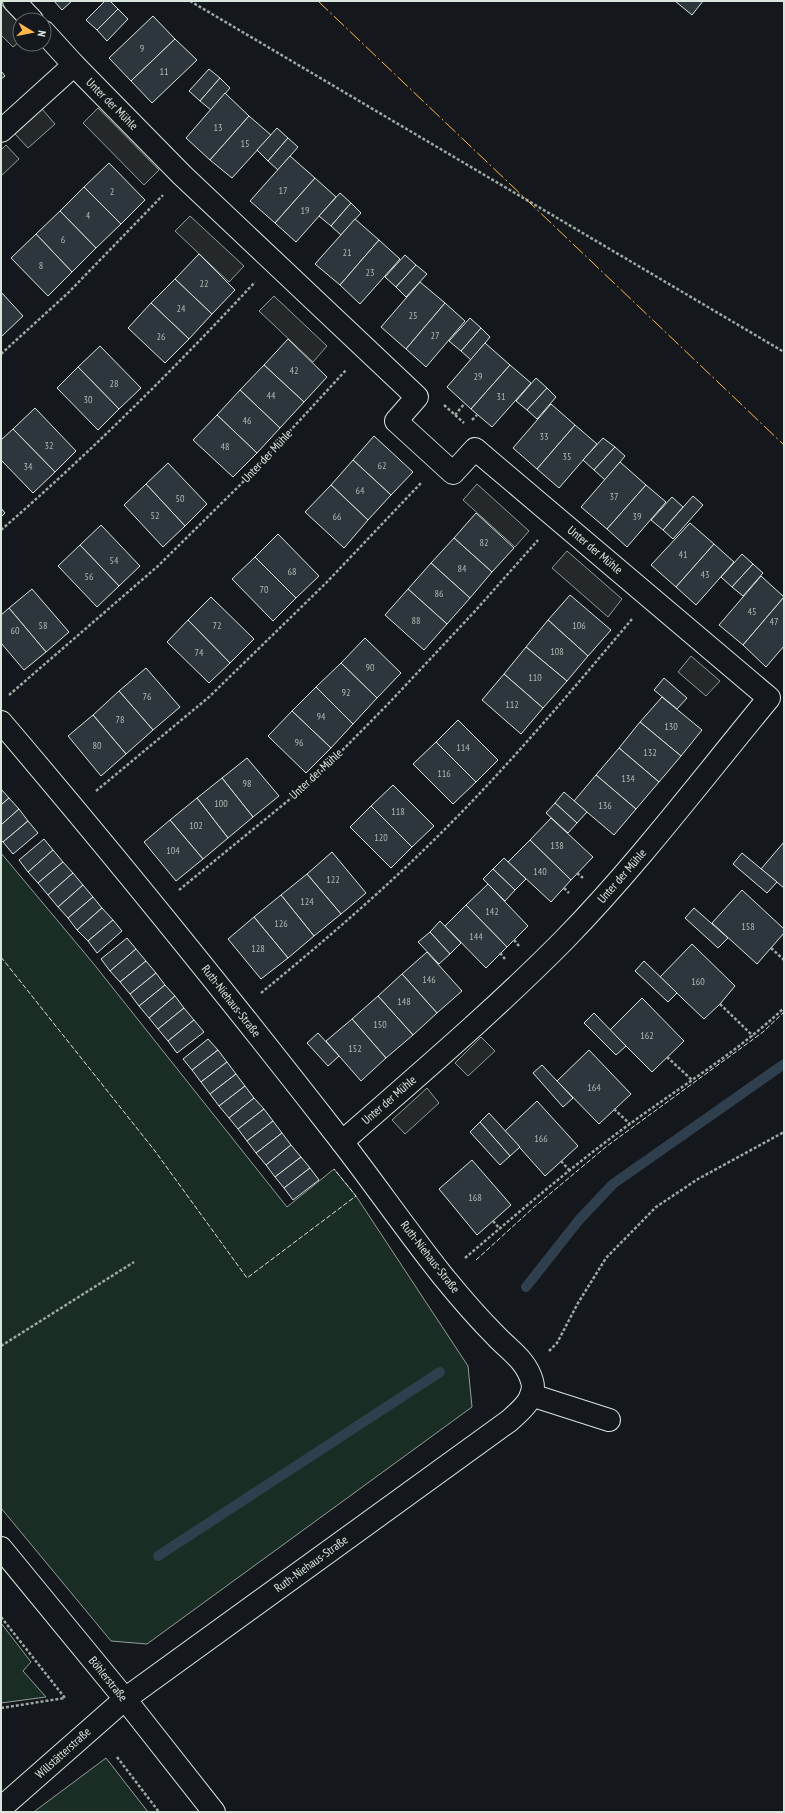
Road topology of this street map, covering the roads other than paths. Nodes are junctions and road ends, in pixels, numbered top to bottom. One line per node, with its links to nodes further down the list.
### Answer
1 (14, 1): 2 (street)
2 (24, 12)
3 (52, 41): 4 (street, Unter der Mühle)
4 (74, 65): 5 (street); 7 (street, Unter der Mühle)
5 (1, 131)
6 (1, 722): 7 (street, Ruth-Niehaus-Straße)
7 (342, 1142): 8 (street, Ruth-Niehaus-Straße)
8 (531, 1394): 9 (street); 11 (street, Ruth-Niehaus-Straße)
9 (609, 1420)
10 (1, 1548): 11 (street, Böhlerstraße)
11 (125, 1699): 12 (street, Willstätterstraße); 13 (street, Böhlerstraße)
12 (1, 1808)
13 (214, 1812)

